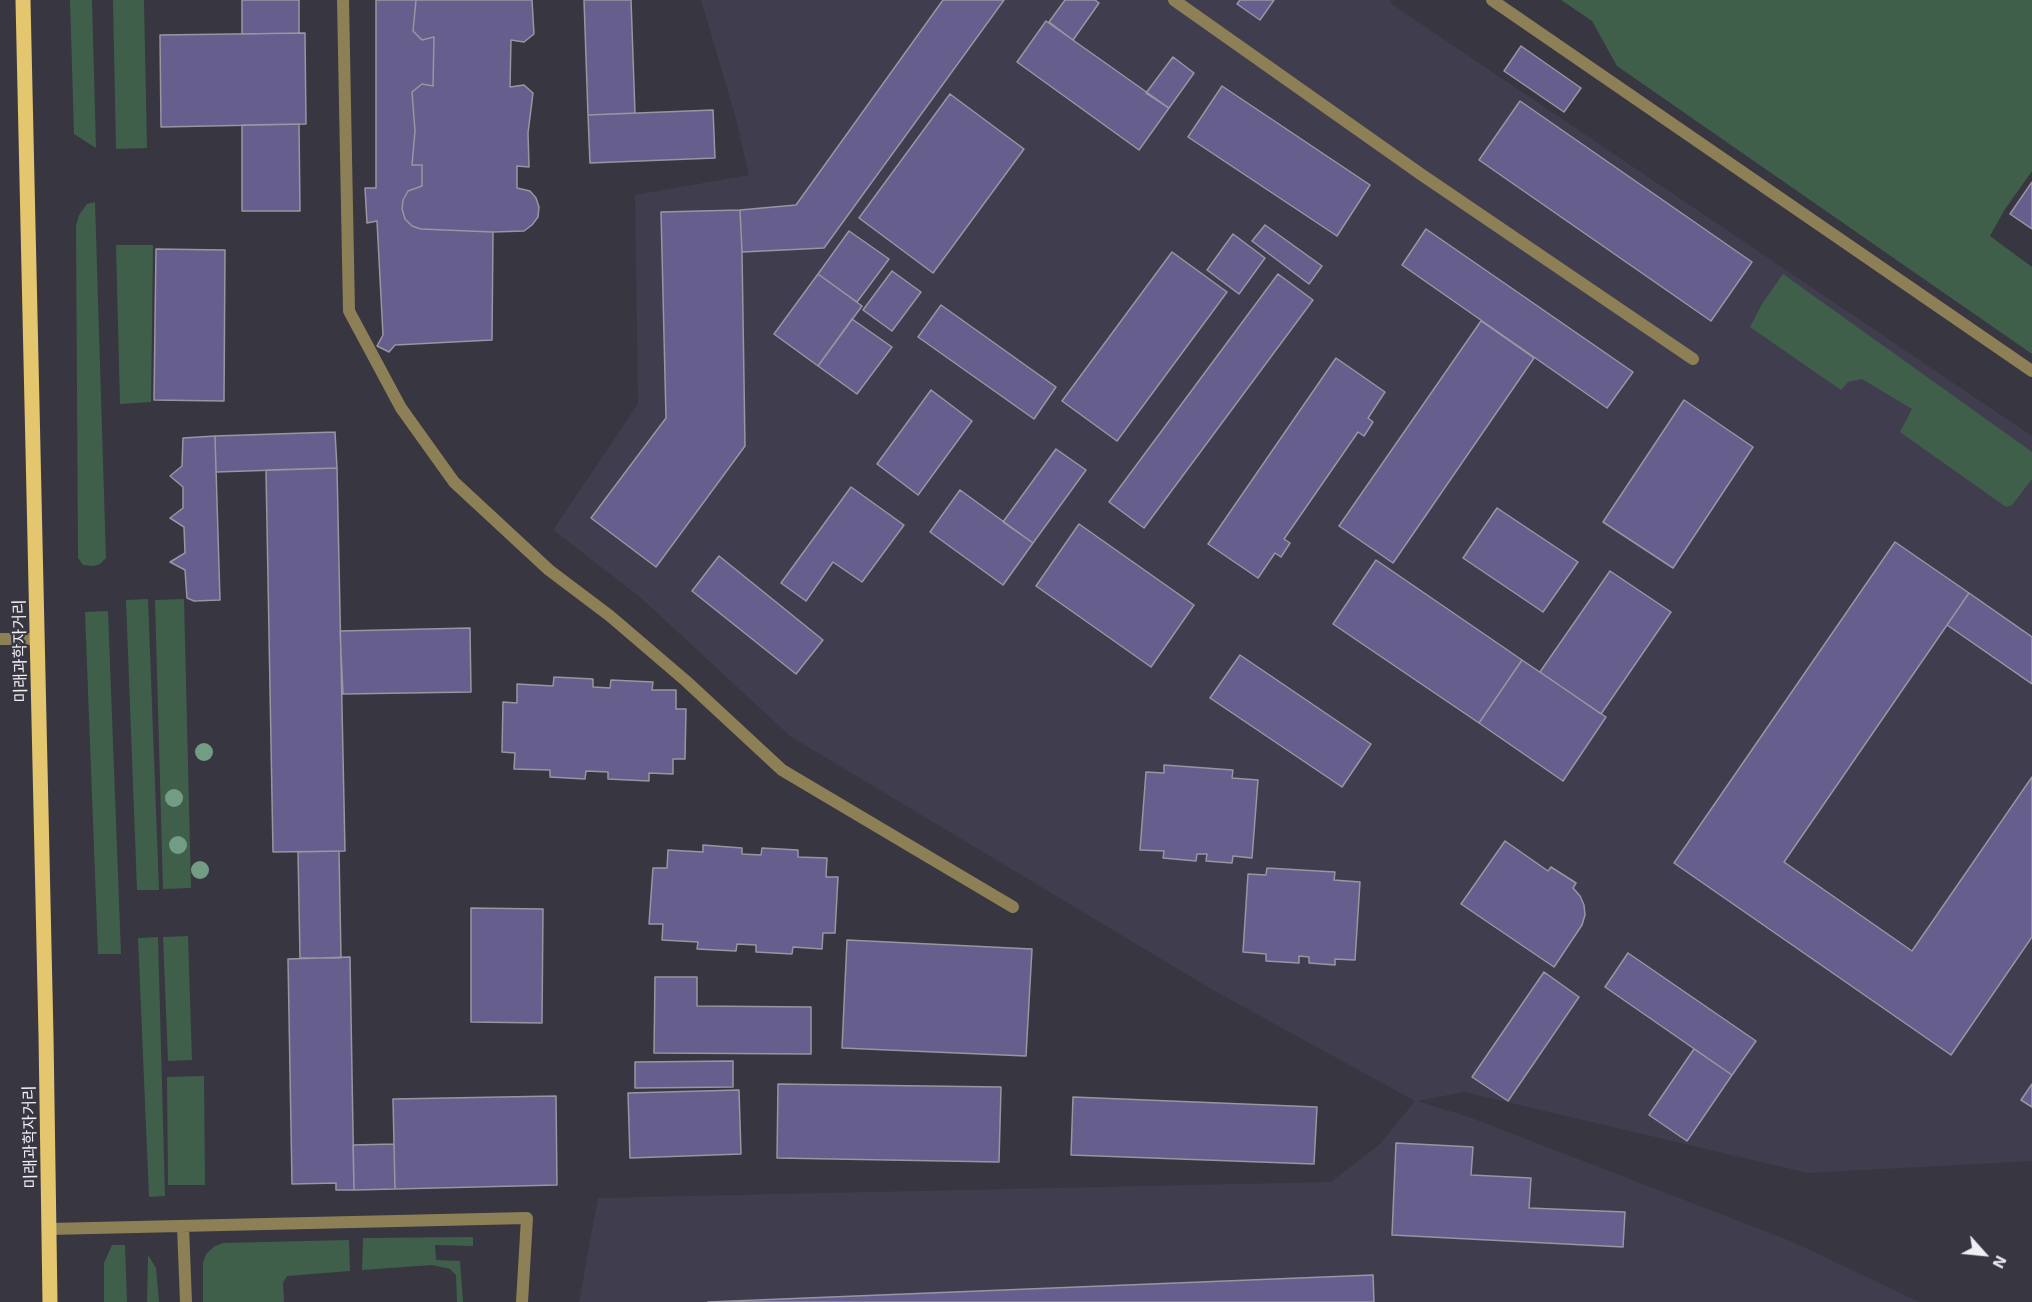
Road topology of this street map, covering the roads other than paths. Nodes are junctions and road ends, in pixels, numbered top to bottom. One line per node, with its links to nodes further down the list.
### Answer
1 (23, 0): 8 (main road, 미래과학자거리)
2 (343, 0): 9 (street)
3 (1174, 0): 5 (street)
4 (1492, 0): 6 (street)
5 (1693, 359)
6 (2032, 371)
7 (0, 639): 8 (street)
8 (38, 639): 11 (main road, 미래과학자거리)
9 (1013, 907)
10 (183, 1226): 11 (street); 13 (street); 14 (street)
11 (49, 1229): 12 (main road, 미래과학자거리)
12 (50, 1302)
13 (186, 1302)
14 (522, 1302)

